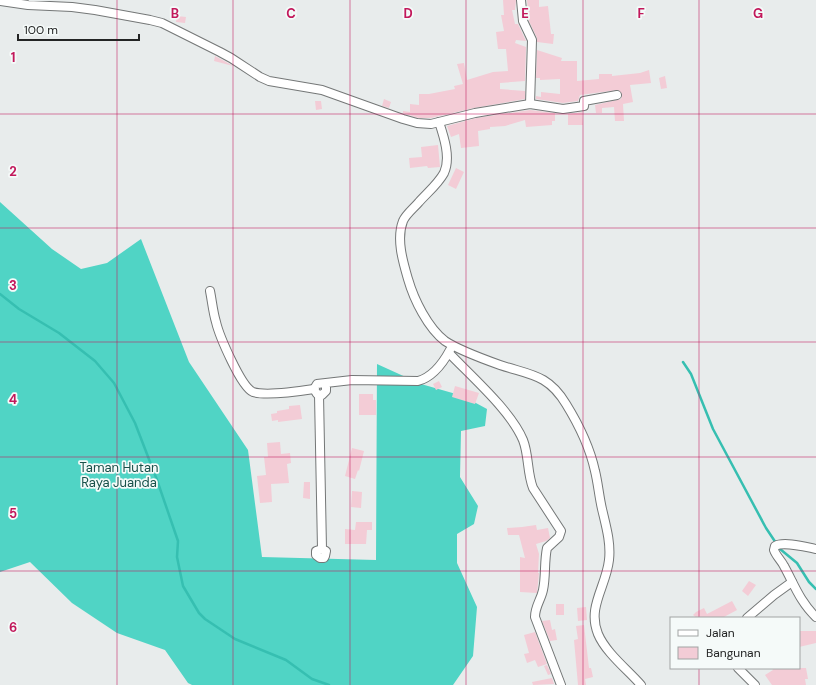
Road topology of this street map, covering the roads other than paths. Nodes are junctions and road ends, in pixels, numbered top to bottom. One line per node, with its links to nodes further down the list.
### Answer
1 (521, 0): 4 (street)
2 (0, 1): 5 (street)
3 (617, 95): 4 (street)
4 (530, 104): 5 (street)
5 (439, 122): 7 (street)
6 (210, 291): 8 (street)
7 (451, 349): 8 (street); 15 (street); 16 (street)
8 (317, 392): 9 (street)
9 (322, 548)
10 (816, 550): 11 (street)
11 (792, 582): 12 (street); 13 (street)
12 (748, 617)
13 (816, 617)
14 (739, 669): 17 (street)
15 (561, 685)
16 (641, 685)
17 (755, 685)

